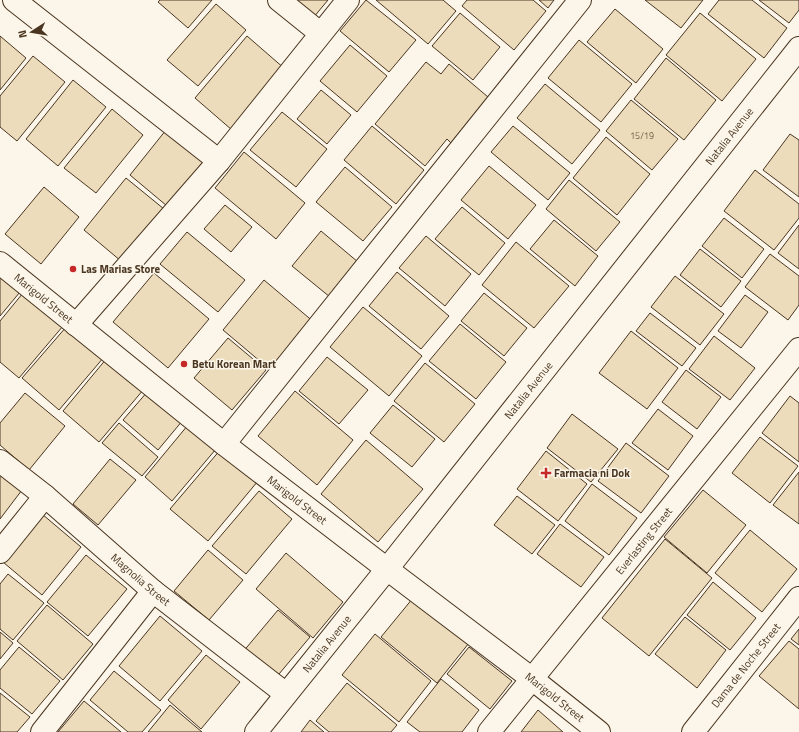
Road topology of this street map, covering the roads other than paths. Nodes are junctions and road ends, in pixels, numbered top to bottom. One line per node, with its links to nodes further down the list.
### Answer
1 (14, 0): 7 (street)
2 (280, 0): 5 (street)
3 (348, 0): 5 (street)
4 (580, 0): 11 (street)
5 (320, 33): 7 (street)
6 (799, 48): 15 (street, Natalia Avenue)
7 (219, 161): 9 (street)
8 (0, 263): 9 (street, Marigold Street)
9 (76, 325): 11 (street, Marigold Street)
10 (799, 349): 18 (street, Everlasting Street)
11 (224, 444): 15 (street, Marigold Street)
12 (0, 461): 13 (street, Magnolia Street)
13 (45, 496): 14 (street); 16 (street, Magnolia Street)
14 (0, 552)
15 (387, 569): 18 (street, Marigold Street); 19 (street, Natalia Avenue)
16 (153, 591): 19 (street, Magnolia Street); 20 (street)
17 (799, 598): 24 (street, Dama de Noche Street)
18 (531, 678): 22 (street, Everlasting Street); 23 (street, Marigold Street)
19 (286, 694): 21 (street, Natalia Avenue)
20 (42, 732)
21 (256, 732)
22 (489, 732)
23 (599, 732)
24 (693, 732)

